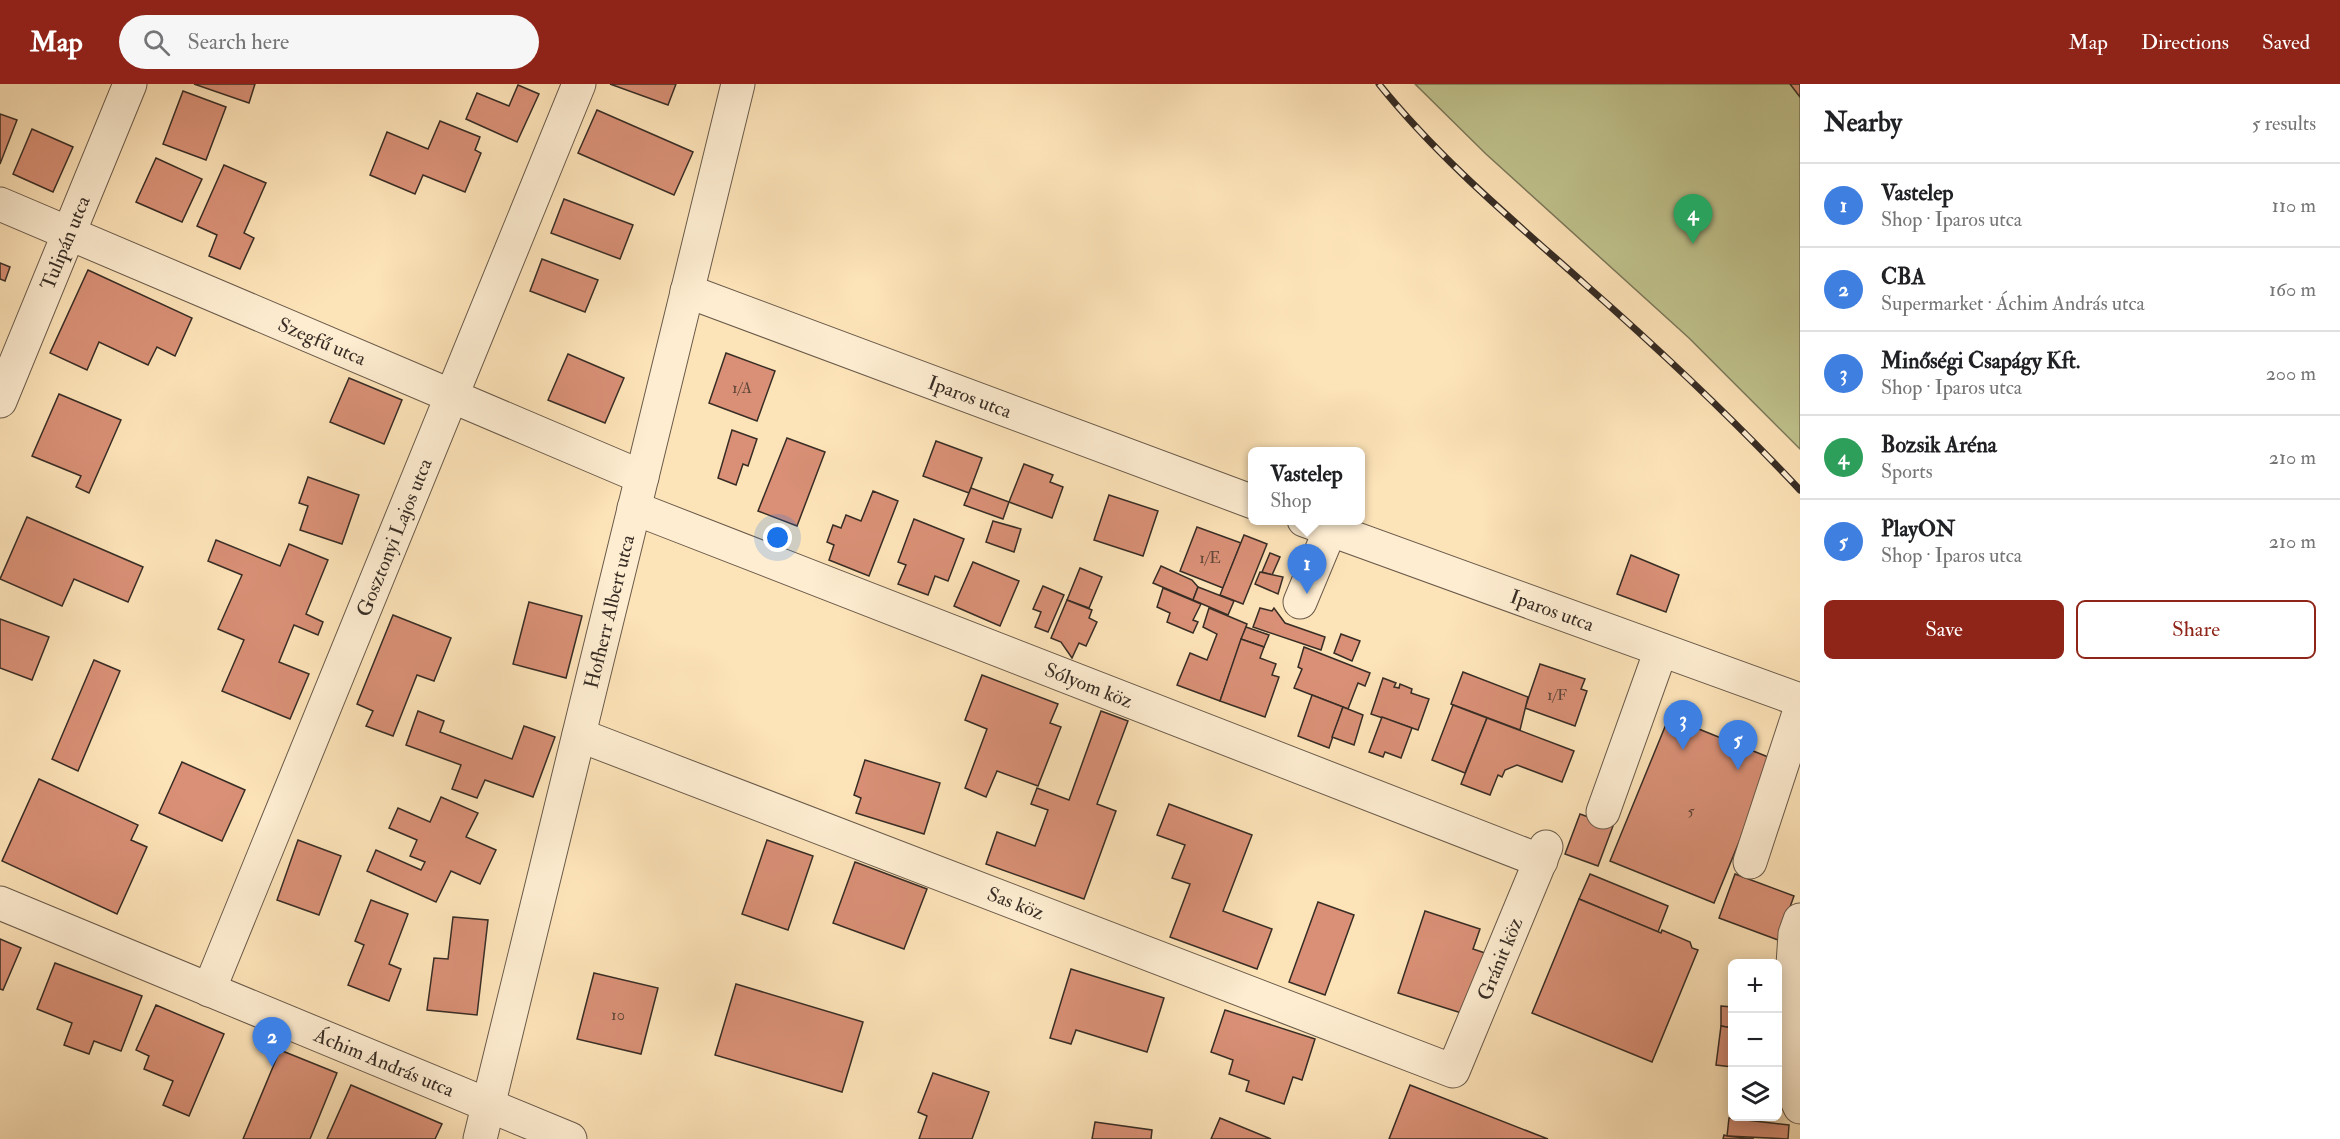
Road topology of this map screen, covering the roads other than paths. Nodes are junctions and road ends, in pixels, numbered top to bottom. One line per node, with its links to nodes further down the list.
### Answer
1 (130, 84): 5 (street, Tulipán utca)
2 (579, 84): 7 (street, Gosztonyi Lajos utca)
3 (738, 84): 6 (street, Hofherr Albert utca)
4 (0, 204): 5 (street, Szegfű utca)
5 (70, 235): 7 (street, Szegfű utca); 8 (street, Tulipán utca)
6 (687, 291): 9 (street, Hofherr Albert utca); 10 (street, Iparos utca)
7 (452, 397): 9 (street, Szegfű utca); 22 (street, Gosztonyi Lajos utca)
8 (0, 400)
9 (638, 493): 16 (street, Hofherr Albert utca); 18 (street, Sólyom köz)
10 (1248, 500)
11 (1317, 525): 12 (street); 13 (street, Iparos utca)
12 (1300, 602)
13 (1661, 650): 14 (street, Iparos utca); 17 (street)
14 (1800, 700)
15 (1800, 710): 19 (street)
16 (579, 735): 23 (street, Sas köz); 24 (street, Hofherr Albert utca)
17 (1603, 812)
18 (1544, 854): 23 (street, Gránit köz)
19 (1750, 862)
20 (0, 903): 22 (street, Áchim András utca)
21 (1800, 920): 25 (street)
22 (209, 990): 24 (street, Áchim András utca)
23 (1454, 1071)
24 (488, 1105): 26 (street, Hofherr Albert utca); 27 (street, Áchim András utca)
25 (1800, 1107)
26 (480, 1139)
27 (570, 1139)

